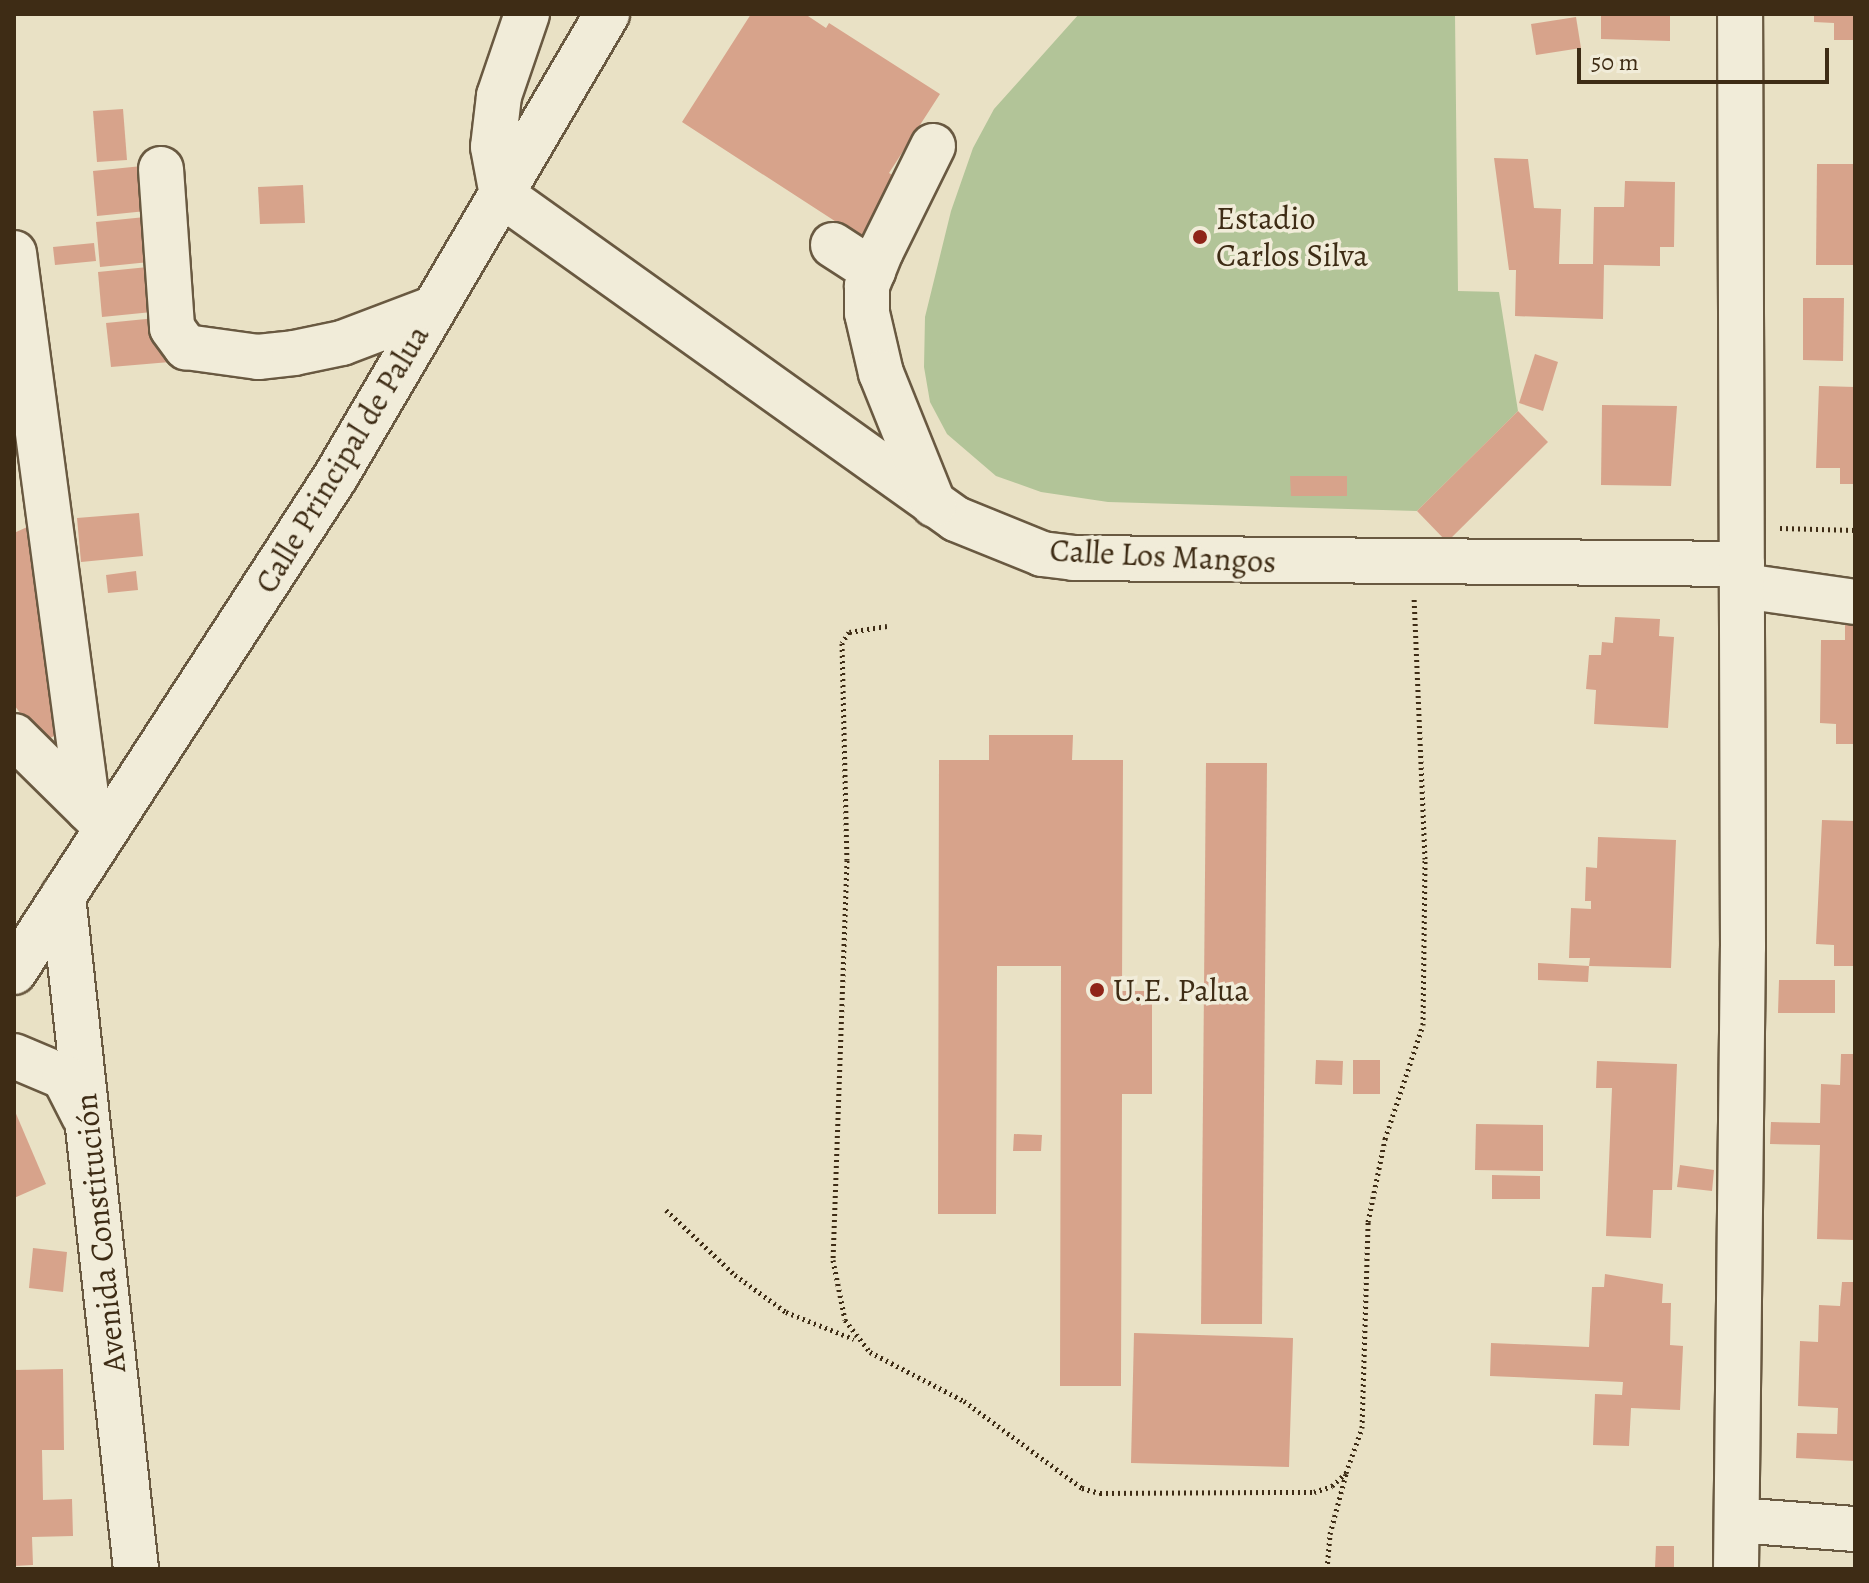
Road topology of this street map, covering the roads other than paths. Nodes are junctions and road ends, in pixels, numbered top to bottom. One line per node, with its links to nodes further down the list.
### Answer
1 (527, 14): 6 (street)
2 (607, 14): 6 (street, Calle Principal de Palua)
3 (1740, 14): 12 (street)
4 (933, 146): 9 (street)
5 (161, 169): 10 (street)
6 (502, 195): 10 (street, Calle Principal de Palua); 11 (street, Calle Los Mangos)
7 (833, 245): 9 (street)
8 (14, 253): 15 (street)
9 (873, 271): 11 (street)
10 (434, 308): 15 (street, Calle Principal de Palua)
11 (934, 505): 12 (street, Calle Los Mangos)
12 (1743, 559): 13 (street, Calle Los Mangos); 20 (street)
13 (1855, 602)
14 (14, 736): 15 (street)
15 (98, 819): 16 (street, Calle Principal de Palua)
16 (63, 896): 17 (street, Calle Principal de Palua); 19 (street, Avenida Constitución)
17 (14, 972)
18 (14, 1056): 19 (street)
19 (88, 1125): 22 (street, Avenida Constitución)
20 (1737, 1520): 21 (street); 23 (street)
21 (1855, 1529)
22 (136, 1569)
23 (1736, 1569)

